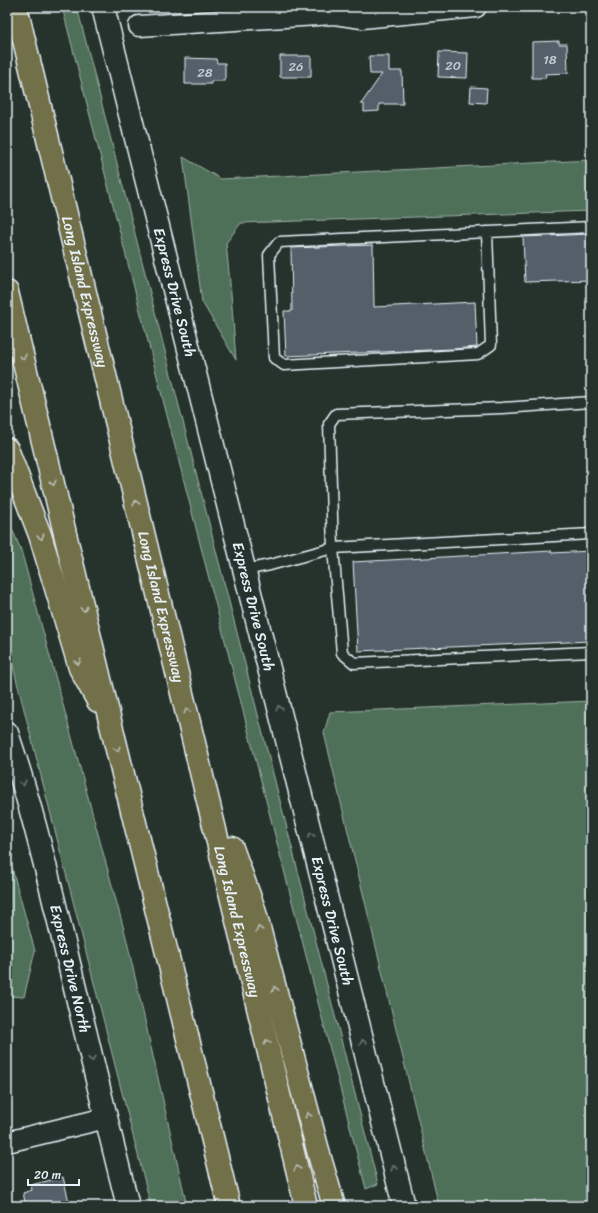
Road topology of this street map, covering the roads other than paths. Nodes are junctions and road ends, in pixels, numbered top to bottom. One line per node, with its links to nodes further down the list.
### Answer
1 (16, 7): 16 (highway, Long Island Expressway, one-way to 1)
2 (103, 7): 12 (main road, Express Drive South)
3 (476, 7): 4 (street)
4 (139, 26)
5 (591, 227): 6 (lane)
6 (487, 232): 6 (lane)
7 (7, 292): 14 (highway, one-way to 14)
8 (591, 402): 11 (lane)
9 (7, 449): 14 (highway, one-way to 14)
10 (591, 534): 11 (lane)
11 (333, 548): 12 (lane); 13 (lane)
12 (244, 570): 23 (main road, Express Drive South, one-way to 12)
13 (591, 652)
14 (111, 725): 20 (highway, one-way to 20)
15 (7, 733): 17 (main road, Express Drive North, one-way to 17)
16 (194, 739): 21 (highway, Long Island Expressway, one-way to 16); 22 (highway, one-way to 16)
17 (106, 1118): 18 (street); 19 (main road, Express Drive North)
18 (7, 1142)
19 (128, 1206)
20 (229, 1206)
21 (306, 1206)
22 (334, 1206)
23 (404, 1206)

